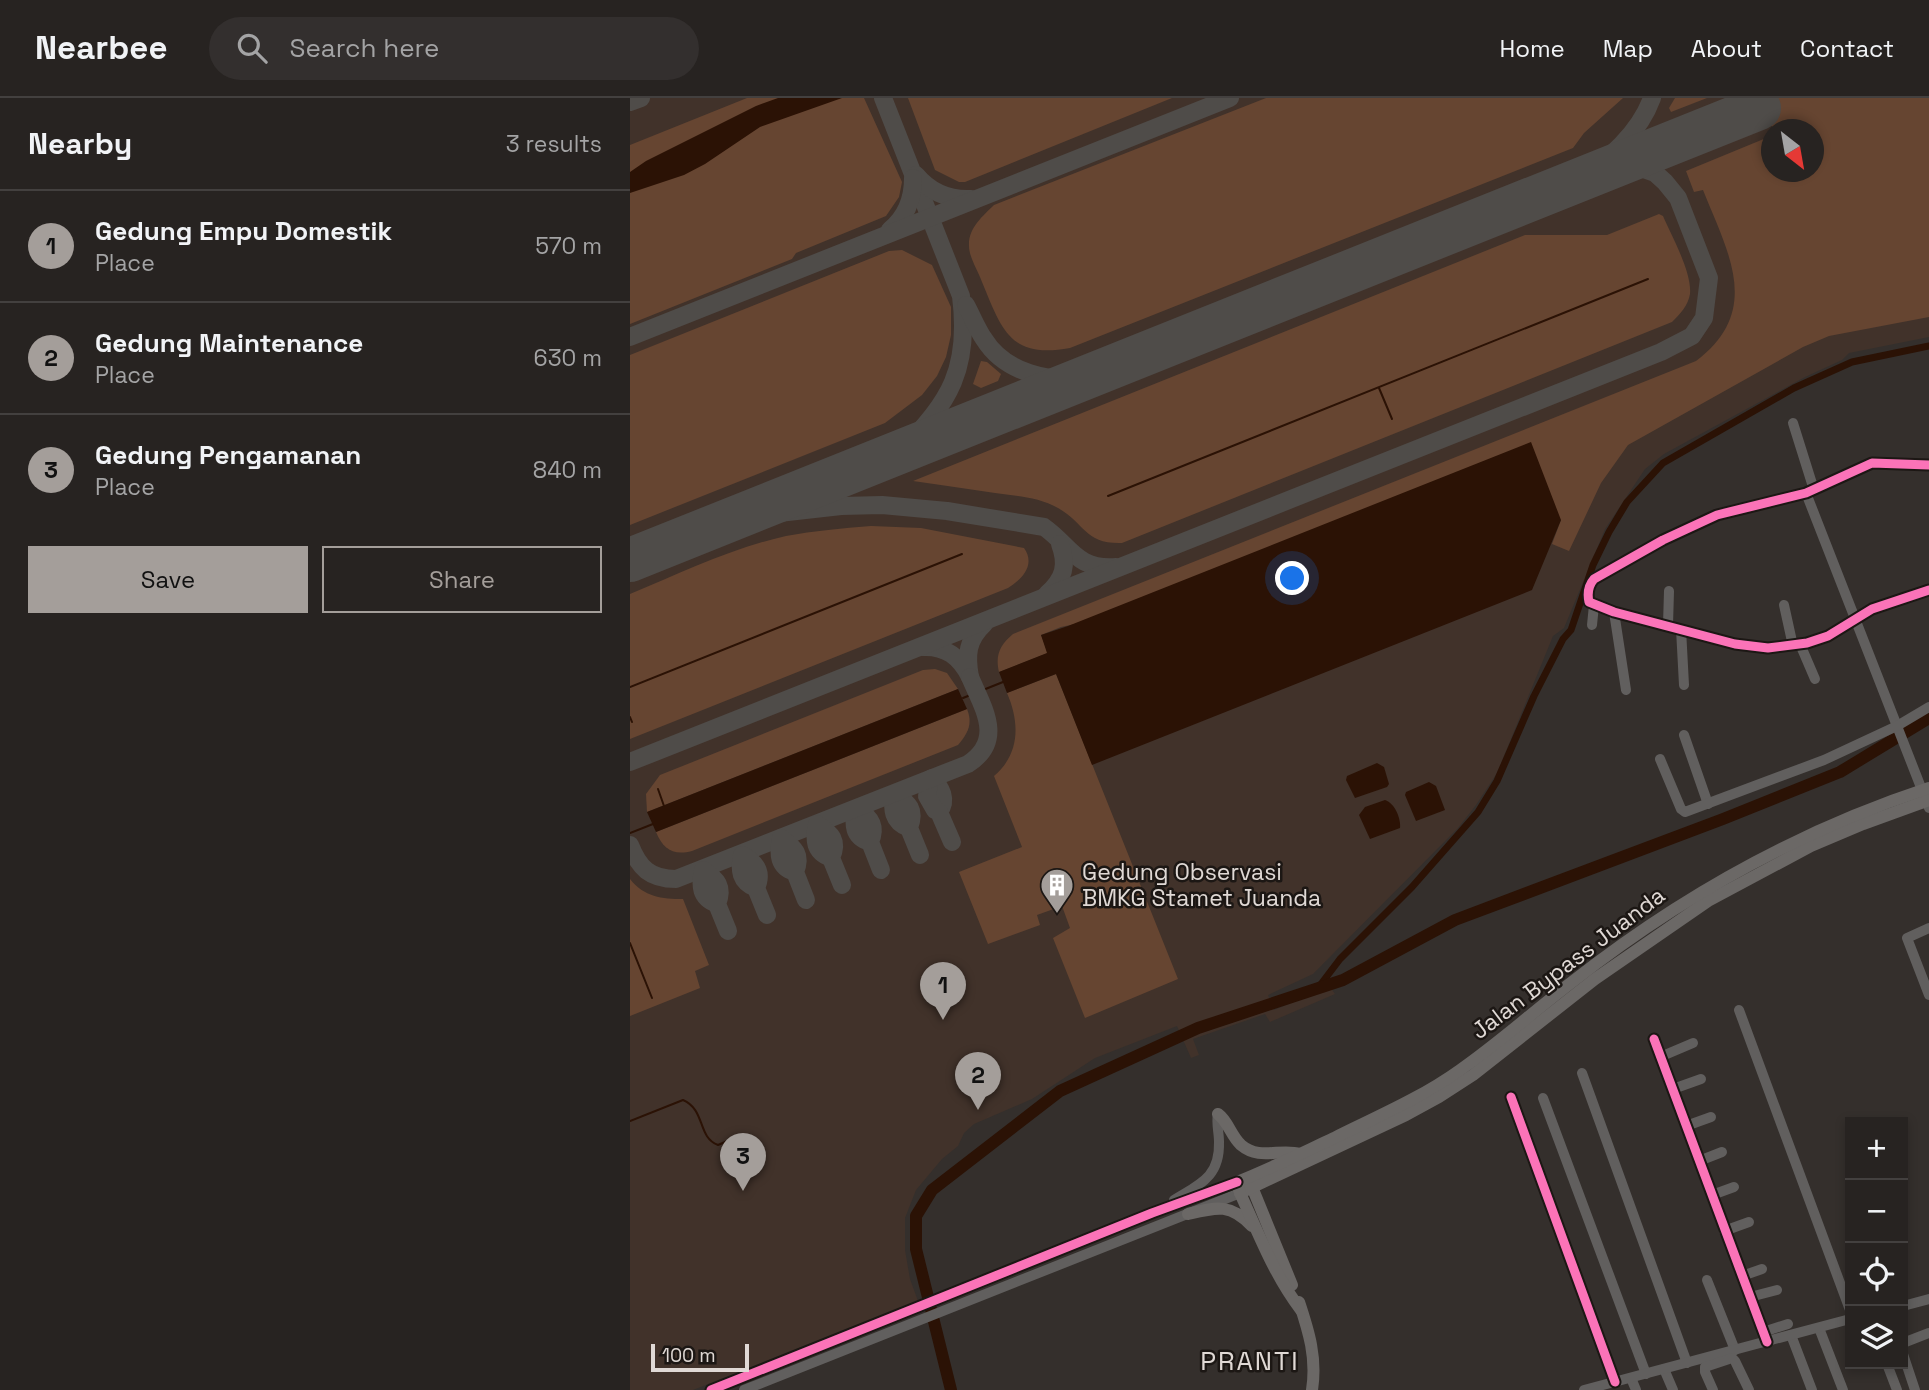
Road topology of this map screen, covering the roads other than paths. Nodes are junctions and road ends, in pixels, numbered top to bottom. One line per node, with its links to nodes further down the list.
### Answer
1 (1793, 423): 3 (street)
2 (1929, 465): 3 (street)
3 (1810, 491): 6 (street); 9 (street)
4 (1929, 590): 9 (street)
5 (1669, 591): 11 (street)
6 (1594, 605): 8 (street); 10 (street)
7 (1784, 605): 13 (street)
8 (1614, 612): 11 (street); 16 (street)
9 (1856, 620): 13 (street); 18 (street)
10 (1592, 625)
11 (1668, 625): 12 (street)
12 (1681, 629): 13 (street); 15 (street)
13 (1797, 645): 14 (street)
14 (1815, 679)
15 (1685, 685)
16 (1626, 690)
17 (1929, 707): 18 (street)
18 (1898, 728): 21 (street); 22 (street)
19 (1684, 735): 22 (street)
20 (1660, 759): 22 (street)
21 (1927, 797): 23 (main road, Jalan Bypass Juanda)
22 (1708, 804)
23 (1773, 860): 39 (main road, Jalan Bypass Juanda); 41 (main road, Jalan Bypass Juanda)
24 (1929, 928): 25 (street)
25 (1929, 995)
26 (1739, 1010): 56 (street)
27 (1654, 1039): 29 (street)
28 (1693, 1043): 29 (street)
29 (1660, 1057): 32 (street)
30 (1582, 1073): 68 (street)
31 (1701, 1079): 32 (street)
32 (1673, 1089): 37 (street)
33 (1511, 1097): 74 (street)
34 (1543, 1098): 72 (street)
35 (1218, 1114): 39 (main road); 44 (street)
36 (1711, 1117): 37 (street)
37 (1686, 1126): 40 (street)
38 (1722, 1152): 40 (street)
39 (1301, 1154): 41 (main road, Jalan Bypass Juanda)
40 (1699, 1161): 43 (street)
41 (1245, 1185): 44 (street); 45 (street); 47 (main road); 57 (main road)
42 (1734, 1187): 43 (street)
43 (1712, 1195): 48 (street)
44 (1153, 1213): 58 (street)
45 (1188, 1214): 47 (main road); 58 (street)
46 (1749, 1222): 48 (street)
47 (1257, 1231): 57 (main road)
48 (1724, 1231): 50 (street)
49 (1762, 1269): 50 (street)
50 (1742, 1276): 53 (street)
51 (1707, 1280): 66 (street)
52 (1777, 1290): 53 (street)
53 (1750, 1297): 64 (street)
54 (1929, 1298): 55 (street)
55 (1908, 1304)
56 (1849, 1306)
57 (1301, 1310): 78 (main road)
58 (913, 1316): 76 (street); 77 (street)
59 (1845, 1320): 61 (street)
60 (1788, 1324): 64 (street)
61 (1819, 1328): 63 (street); 85 (street)
62 (1929, 1333): 65 (street)
63 (1791, 1335): 64 (street); 84 (street)
64 (1765, 1337): 66 (street)
65 (1908, 1341)
66 (1735, 1350): 67 (street)
67 (1717, 1359): 68 (street); 82 (street); 83 (street)
68 (1686, 1363): 70 (street)
69 (1908, 1368): 87 (street)
70 (1664, 1369): 72 (street); 81 (street)
71 (1889, 1369): 86 (street)
72 (1646, 1374): 73 (street)
73 (1631, 1378): 74 (street); 80 (street)
74 (1615, 1382): 75 (street)
75 (1598, 1388): 79 (street)
76 (711, 1390)
77 (744, 1390)
78 (1312, 1390)
79 (1584, 1390)
80 (1636, 1390)
81 (1673, 1390)
82 (1713, 1390)
83 (1749, 1390)
84 (1812, 1390)
85 (1843, 1390)
86 (1897, 1390)
87 (1916, 1390)

